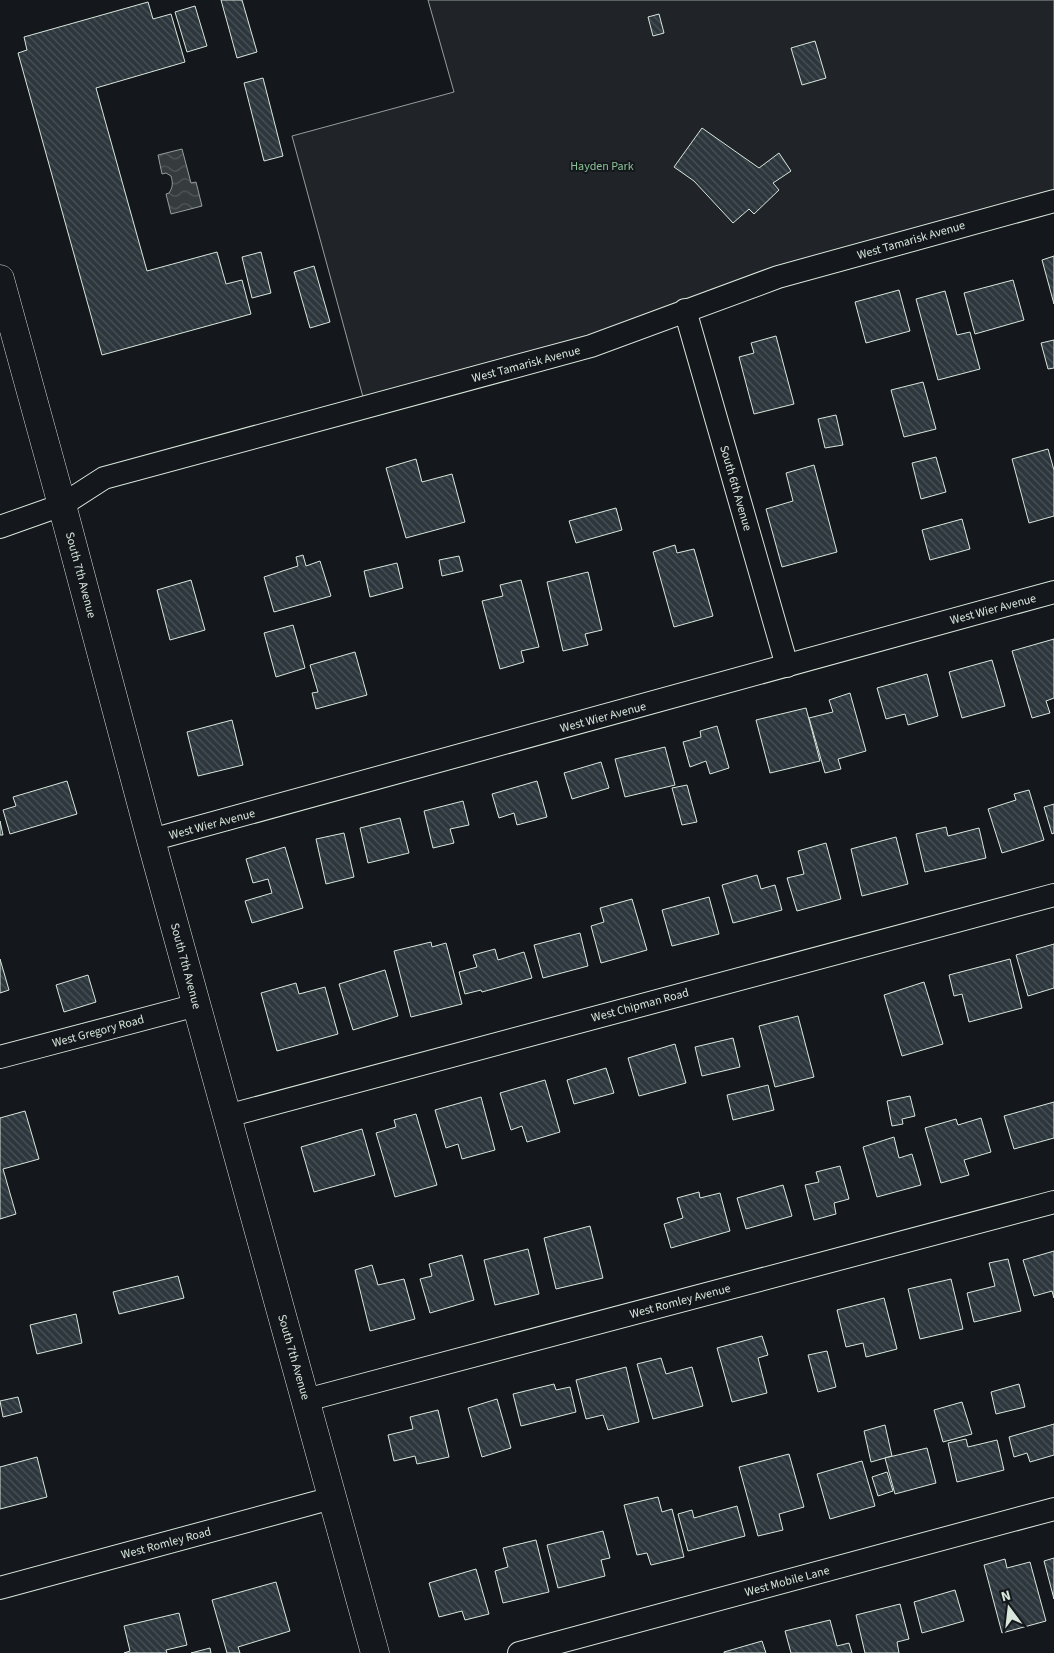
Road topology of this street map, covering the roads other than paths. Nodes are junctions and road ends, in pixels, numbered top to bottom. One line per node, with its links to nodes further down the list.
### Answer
1 (1054, 201): 3 (street, West Tamarisk Avenue)
2 (0, 279): 4 (main road, South 7th Avenue)
3 (685, 310): 4 (street, West Tamarisk Avenue); 7 (street, South 6th Avenue)
4 (62, 505): 5 (street, West Tamarisk Avenue); 8 (main road, South 7th Avenue)
5 (0, 527)
6 (1054, 592): 7 (street, West Wier Avenue)
7 (787, 666): 8 (street, West Wier Avenue)
8 (151, 840): 10 (main road, South 7th Avenue)
9 (1054, 895): 12 (street, West Chipman Road)
10 (197, 1005): 11 (street, West Gregory Road); 12 (main road, South 7th Avenue)
11 (0, 1057)
12 (227, 1116): 14 (main road, South 7th Avenue)
13 (1054, 1202): 14 (street, West Romley Avenue)
14 (306, 1400): 15 (main road, South 7th Avenue)
15 (332, 1498): 17 (street, West Romley Road); 18 (main road, South 7th Avenue)
16 (1054, 1509): 19 (street, West Mobile Lane)
17 (0, 1588)
18 (375, 1653)
19 (519, 1653)

